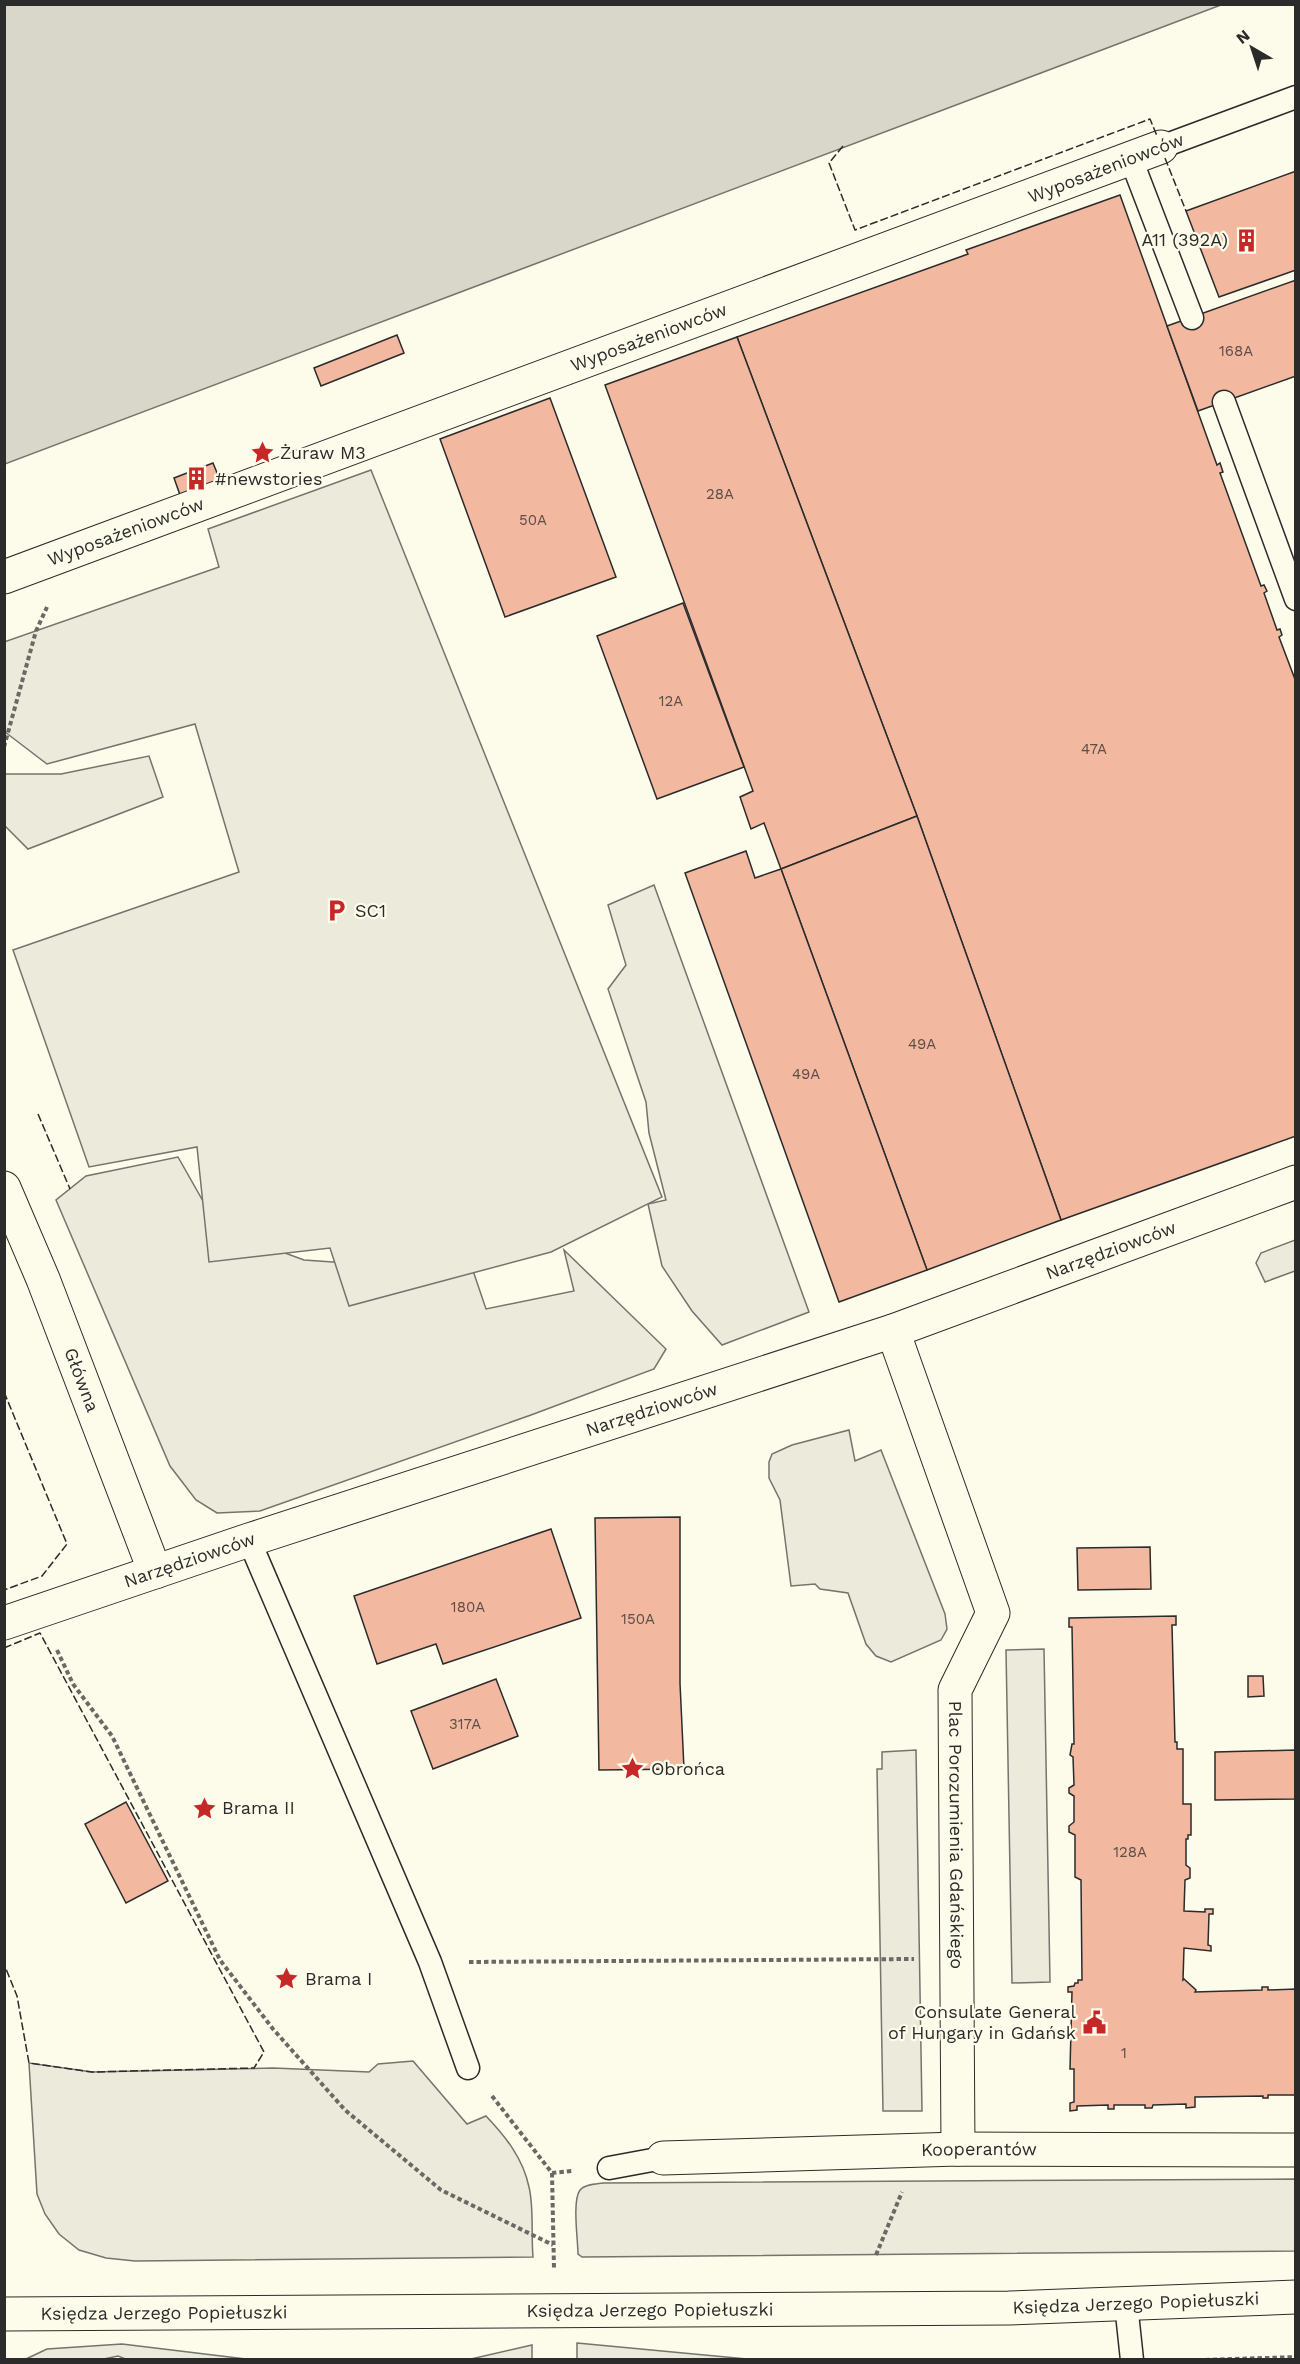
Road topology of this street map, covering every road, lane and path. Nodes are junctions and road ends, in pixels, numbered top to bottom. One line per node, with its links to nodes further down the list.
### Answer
1 (1296, 97): 2 (lane, Wyposażeniowców)
2 (1161, 147): 3 (street, Wyposażeniowców)
3 (1131, 159): 4 (lane); 6 (street, Wyposażeniowców)
4 (1192, 318)
5 (1224, 402): 8 (lane)
6 (72, 551): 7 (street, Wyposażeniowców); 9 (path)
7 (4, 577)
8 (1296, 600)
9 (4, 747)
10 (1296, 1182): 12 (street, Narzędziowców)
11 (4, 1188): 14 (street, Główna)
12 (893, 1330): 13 (street, Narzędziowców); 17 (street, Plac Porozumienia Gdańskiego)
13 (249, 1540): 14 (street, Narzędziowców); 19 (lane)
14 (155, 1572): 15 (street, Narzędziowców)
15 (40, 1610): 16 (street, Narzędziowców); 27 (path)
16 (4, 1623)
17 (957, 1958): 18 (path); 21 (street, Plac Porozumienia Gdańskiego)
18 (502, 1962)
19 (468, 2068)
20 (509, 2115): 26 (path)
21 (957, 2149): 22 (street, Kooperantów); 23 (street, Kooperantów)
22 (920, 2150): 24 (street, Kooperantów); 28 (path)
23 (1296, 2150)
24 (663, 2158): 25 (lane)
25 (609, 2168): 26 (path)
26 (552, 2173): 27 (path)
27 (554, 2245): 31 (path)
28 (876, 2255)
29 (1296, 2297): 30 (street, Księdza Jerzego Popiełuszki)
30 (1126, 2304): 31 (street, Księdza Jerzego Popiełuszki); 34 (lane)
31 (555, 2311): 32 (street, Księdza Jerzego Popiełuszki)
32 (4, 2314)
33 (1296, 2357): 35 (path)
34 (1132, 2360)
35 (1205, 2360)

